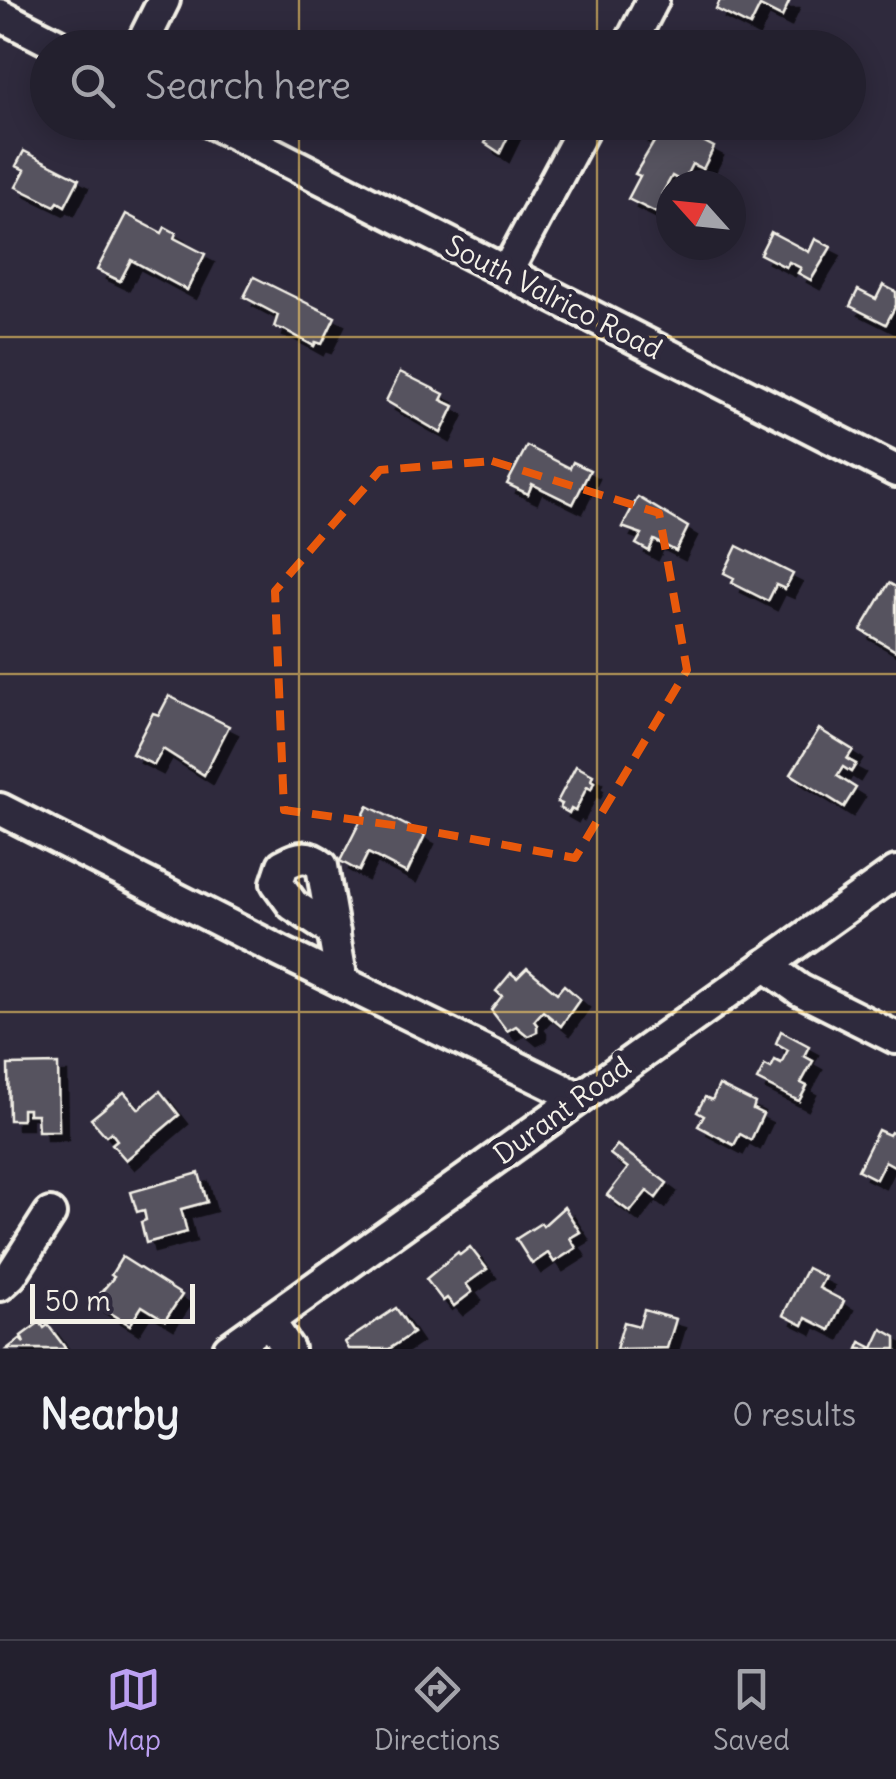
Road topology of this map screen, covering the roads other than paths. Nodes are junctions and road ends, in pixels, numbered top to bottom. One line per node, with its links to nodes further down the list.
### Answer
1 (164, 0): 5 (street)
2 (654, 0): 6 (street)
3 (0, 14): 4 (street)
4 (30, 30)
5 (149, 30)
6 (638, 30)
7 (247, 140): 9 (street, South Valrico Road)
8 (577, 140): 9 (street)
9 (506, 273): 10 (street, South Valrico Road)
10 (896, 471)
11 (0, 809): 15 (street)
12 (896, 872): 14 (street, Durant Road)
13 (334, 932): 15 (street)
14 (765, 965): 16 (street); 17 (street, Durant Road)
15 (342, 982): 17 (street)
16 (896, 1038)
17 (580, 1098): 20 (street, Durant Road)
18 (50, 1214): 19 (street)
19 (0, 1285)
20 (268, 1321): 21 (street, Durant Road); 22 (street)
21 (229, 1349)
22 (288, 1349)

